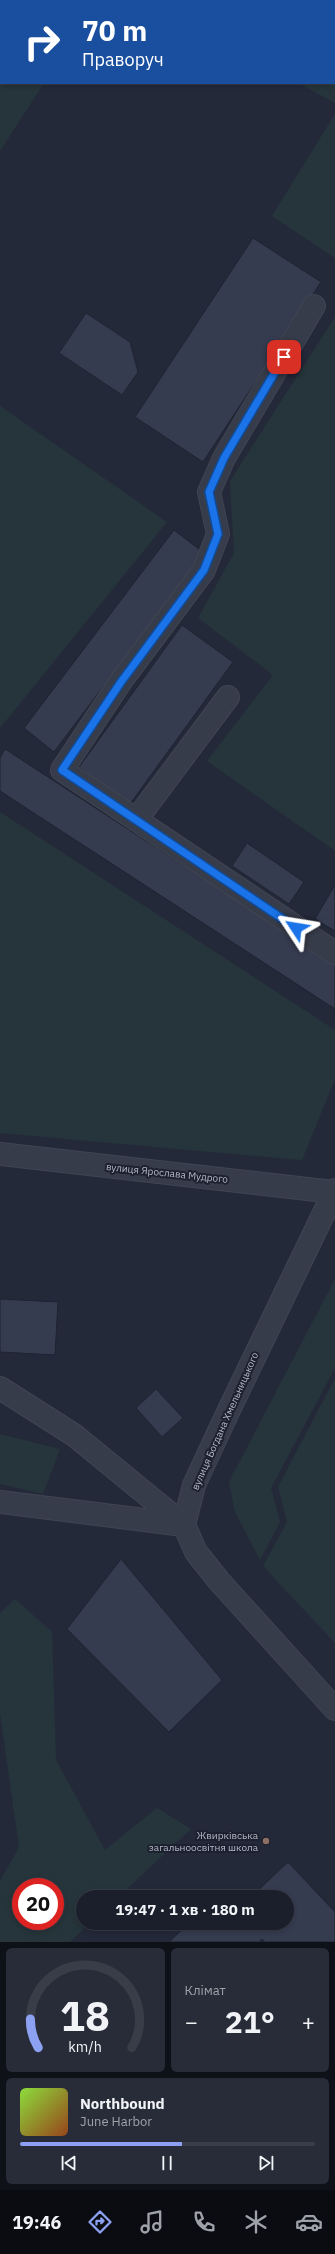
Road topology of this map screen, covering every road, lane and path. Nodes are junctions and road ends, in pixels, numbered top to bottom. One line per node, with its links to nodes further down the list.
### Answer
1 (314, 306): 3 (street)
2 (228, 697): 3 (street)
3 (136, 820): 4 (street)
4 (335, 953)
5 (0, 1154): 6 (street, вулиця Ярослава Мудрого)
6 (335, 1191): 9 (street, вулиця Богдана Хмельницького)
7 (0, 1388): 9 (street)
8 (0, 1502): 9 (street)
9 (184, 1526): 10 (street)
10 (335, 1709)

